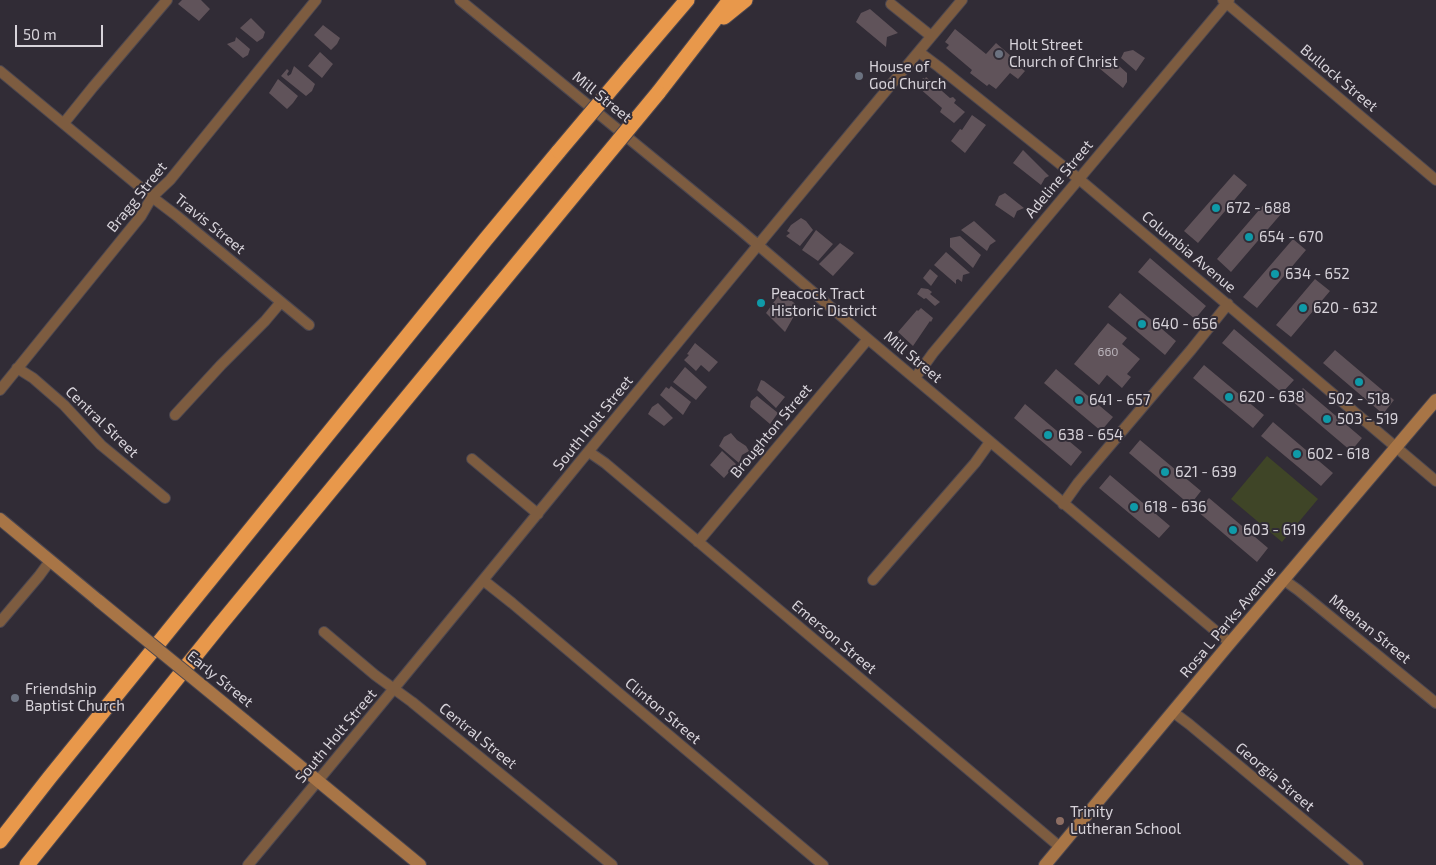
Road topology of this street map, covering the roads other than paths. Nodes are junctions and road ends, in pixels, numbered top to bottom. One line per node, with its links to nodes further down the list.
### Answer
1 (166, 0): 16 (street)
2 (316, 0): 19 (street, Bragg Street)
3 (461, 0): 20 (street, Mill Street)
4 (682, 0): 11 (highway)
5 (687, 0): 11 (highway)
6 (730, 0): 12 (highway)
7 (744, 0): 12 (highway)
8 (962, 0): 13 (street, South Holt Street)
9 (1226, 1): 17 (street, Adeline Street); 18 (street, Bullock Street)
10 (891, 4): 13 (street)
11 (671, 20): 51 (highway, bridge)
12 (702, 35): 53 (highway, bridge)
13 (931, 36): 14 (street, South Holt Street)
14 (918, 52): 17 (street, Columbia Avenue); 20 (street, South Holt Street)
15 (0, 71): 16 (street, Travis Street)
16 (64, 123): 19 (street, Travis Street)
17 (1079, 179): 22 (street, Columbia Avenue); 26 (street, Adeline Street)
18 (1436, 180)
19 (152, 197): 21 (street, Travis Street); 25 (street, Bragg Street)
20 (758, 245): 24 (street, Mill Street); 32 (street, South Holt Street)
21 (281, 302): 23 (street, Travis Street); 29 (street)
22 (1228, 304): 31 (street, Columbia Avenue); 36 (street)
23 (309, 324)
24 (868, 339): 26 (street, Mill Street); 39 (street, Broughton Street)
25 (17, 368): 27 (street, Bragg Street); 35 (street, Central Street)
26 (915, 378): 30 (street, Mill Street)
27 (0, 390)
28 (1436, 400): 31 (street, Rosa L Parks Avenue)
29 (175, 415)
30 (990, 442): 36 (street, Mill Street); 42 (street)
31 (1396, 447): 34 (street, Columbia Avenue); 43 (street, Rosa L Parks Avenue)
32 (589, 452): 37 (street, South Holt Street); 39 (street, Emerson Street)
33 (472, 459): 37 (street)
34 (1436, 481)
35 (165, 498)
36 (1063, 504): 46 (street, Mill Street)
37 (538, 514): 41 (street, South Holt Street)
38 (0, 519): 40 (street, Early Street)
39 (698, 542): 52 (street, Emerson Street)
40 (50, 561): 44 (street); 50 (street, Early Street, bridge)
41 (483, 580): 47 (street, South Holt Street); 57 (street, Clinton Street)
42 (873, 580)
43 (1284, 580): 46 (street, Rosa L Parks Avenue); 48 (street, Meehan Street)
44 (0, 622)
45 (324, 632): 47 (street, Central Street)
46 (1230, 643): 49 (street, Rosa L Parks Avenue)
47 (394, 689): 50 (street, South Holt Street); 56 (street, Central Street)
48 (1436, 703)
49 (1173, 712): 52 (street, Rosa L Parks Avenue); 59 (street, Georgia Street)
50 (318, 780): 54 (street, South Holt Street); 55 (street, Early Street)
51 (0, 841)
52 (1060, 847): 58 (street, Rosa L Parks Avenue)
53 (27, 865)
54 (248, 865)
55 (420, 865)
56 (612, 865)
57 (823, 865)
58 (1045, 865)
59 (1358, 865)

